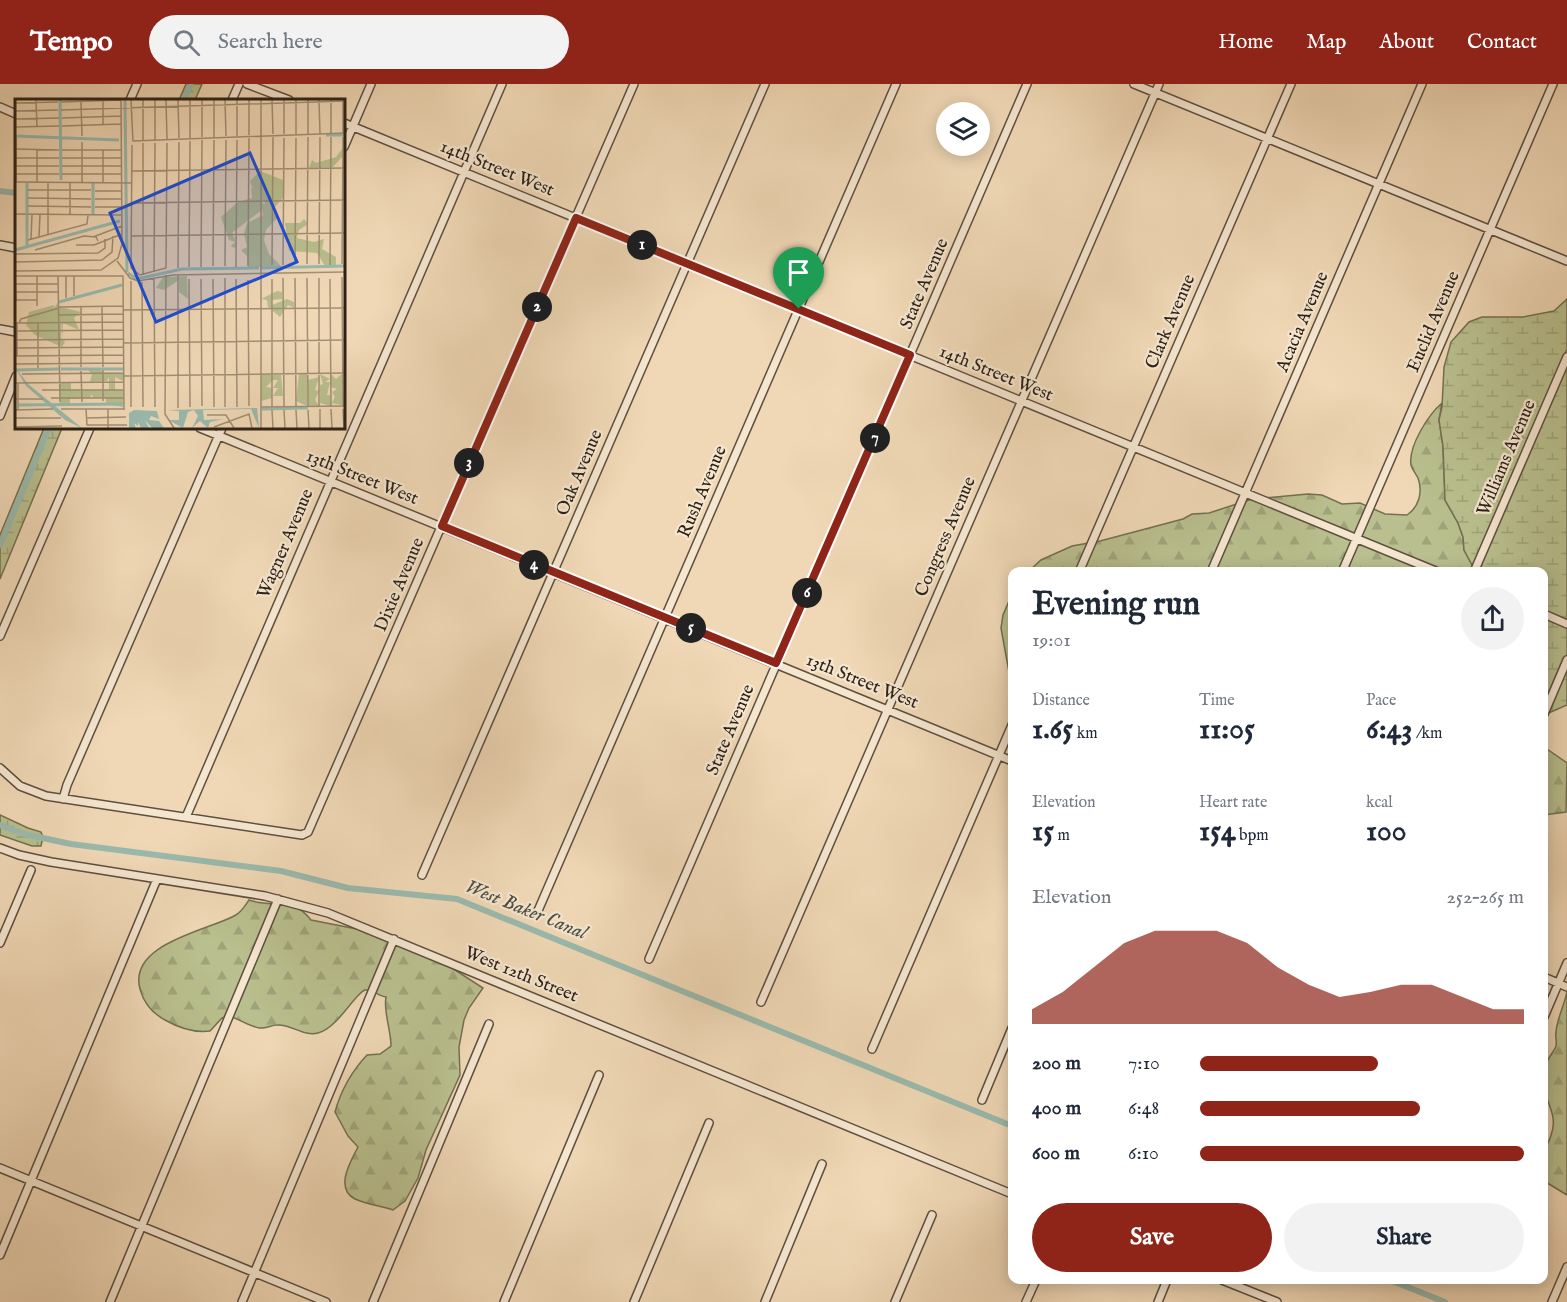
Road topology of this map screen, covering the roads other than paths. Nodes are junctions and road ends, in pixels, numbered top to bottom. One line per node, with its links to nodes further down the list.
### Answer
1 (137, 84): 16 (street)
2 (239, 84): 17 (street)
3 (248, 84): 18 (street)
4 (371, 84): 22 (street)
5 (502, 84): 25 (street, Wagner Avenue)
6 (634, 84): 27 (street, Dixie Avenue)
7 (765, 84): 32 (street, Oak Avenue)
8 (896, 84): 33 (street, Rush Avenue)
9 (1027, 84): 36 (street, State Avenue)
10 (1134, 84): 15 (street)
11 (1159, 84): 15 (street, Congress Avenue)
12 (1291, 84): 23 (street, Clark Avenue)
13 (1422, 84): 26 (street, Acacia Avenue)
14 (1553, 84): 28 (street, Euclid Avenue)
15 (1155, 93): 23 (street); 39 (street, Congress Avenue)
16 (130, 99)
17 (232, 99)
18 (286, 99)
19 (0, 107): 20 (street)
20 (15, 114)
21 (345, 124): 22 (street, 14th Street West)
22 (352, 127): 24 (street); 25 (street, 14th Street West)
23 (1267, 138): 26 (street); 45 (street, Clark Avenue)
24 (345, 144)
25 (464, 172): 27 (street, 14th Street West); 46 (street, Wagner Avenue)
26 (1379, 184): 28 (street); 47 (street, Acacia Avenue)
27 (576, 218): 32 (street, 14th Street West); 48 (street, Dixie Avenue)
28 (1491, 230): 31 (street); 49 (street, Euclid Avenue)
29 (0, 246): 30 (street)
30 (15, 248)
31 (1567, 261)
32 (687, 264): 33 (street, 14th Street West); 55 (street, Oak Avenue)
33 (799, 309): 36 (street, 14th Street West); 57 (street, Rush Avenue)
34 (0, 329): 35 (street)
35 (15, 332)
36 (910, 355): 39 (street, 14th Street West); 61 (street, State Avenue)
37 (1567, 357): 54 (street, Williams Avenue)
38 (15, 378): 40 (street)
39 (1022, 401): 45 (street, 14th Street West); 63 (street, Congress Avenue)
40 (0, 416)
41 (90, 429): 59 (street)
42 (203, 429): 44 (street, 13th Street West)
43 (221, 429): 44 (street)
44 (218, 435): 46 (street, 13th Street West); 68 (street)
45 (1133, 447): 47 (street, 14th Street West); 50 (street, Clark Avenue)
46 (330, 481): 48 (street, 13th Street West); 69 (street, Wagner Avenue)
47 (1245, 492): 49 (street, 14th Street West); 51 (street, Acacia Avenue)
48 (442, 526): 55 (street, 13th Street West); 69 (street, Dixie Avenue)
49 (1357, 538): 52 (street, Euclid Avenue); 53 (street, 14th Street West)
50 (1081, 567)
51 (1213, 567)
52 (1344, 567)
53 (1426, 567)
54 (1476, 567)
55 (553, 572): 57 (street, 13th Street West); 72 (street, Oak Avenue)
56 (1548, 616): 58 (street)
57 (665, 618): 61 (street, 13th Street West); 75 (street, Rush Avenue)
58 (1567, 624)
59 (0, 636)
60 (1567, 660): 62 (street)
61 (776, 663): 63 (street, 13th Street West); 78 (street, State Avenue)
62 (1548, 705)
63 (888, 709): 65 (street, 13th Street West); 83 (street, Congress Avenue)
64 (1008, 734): 65 (street)
65 (999, 755): 66 (street, 13th Street West); 87 (street)
66 (1008, 759)
67 (0, 768): 68 (street)
68 (63, 799): 69 (street)
69 (186, 817)
70 (0, 848): 73 (street, West 12th Street)
71 (31, 870): 77 (street)
72 (422, 875)
73 (157, 879): 74 (street, West 12th Street); 93 (street)
74 (278, 899): 76 (street, West 12th Street); 96 (street)
75 (537, 913)
76 (394, 939): 94 (street, West 12th Street); 99 (street)
77 (0, 943)
78 (649, 959)
79 (1567, 963): 81 (street)
80 (1548, 979): 81 (street)
81 (1558, 983): 82 (street); 84 (street)
82 (1567, 987)
83 (761, 1002)
84 (1548, 1007)
85 (489, 1024): 106 (street)
86 (1008, 1038): 89 (street)
87 (872, 1049)
88 (599, 1075): 107 (street)
89 (982, 1100)
90 (709, 1123): 108 (street)
91 (822, 1164): 109 (street)
92 (0, 1168): 93 (street)
93 (31, 1180): 96 (street); 97 (street)
94 (1008, 1192)
95 (932, 1215): 110 (street)
96 (142, 1226): 99 (street); 103 (street)
97 (0, 1255)
98 (1567, 1267): 114 (street)
99 (254, 1272): 104 (street); 105 (street)
100 (1034, 1284): 111 (street)
101 (1165, 1284): 112 (street)
102 (1232, 1284): 113 (street)
103 (110, 1302)
104 (242, 1302)
105 (326, 1302)
106 (373, 1302)
107 (504, 1302)
108 (634, 1302)
109 (765, 1302)
110 (896, 1302)
111 (1026, 1302)
112 (1158, 1302)
113 (1277, 1302)
114 (1552, 1302)

